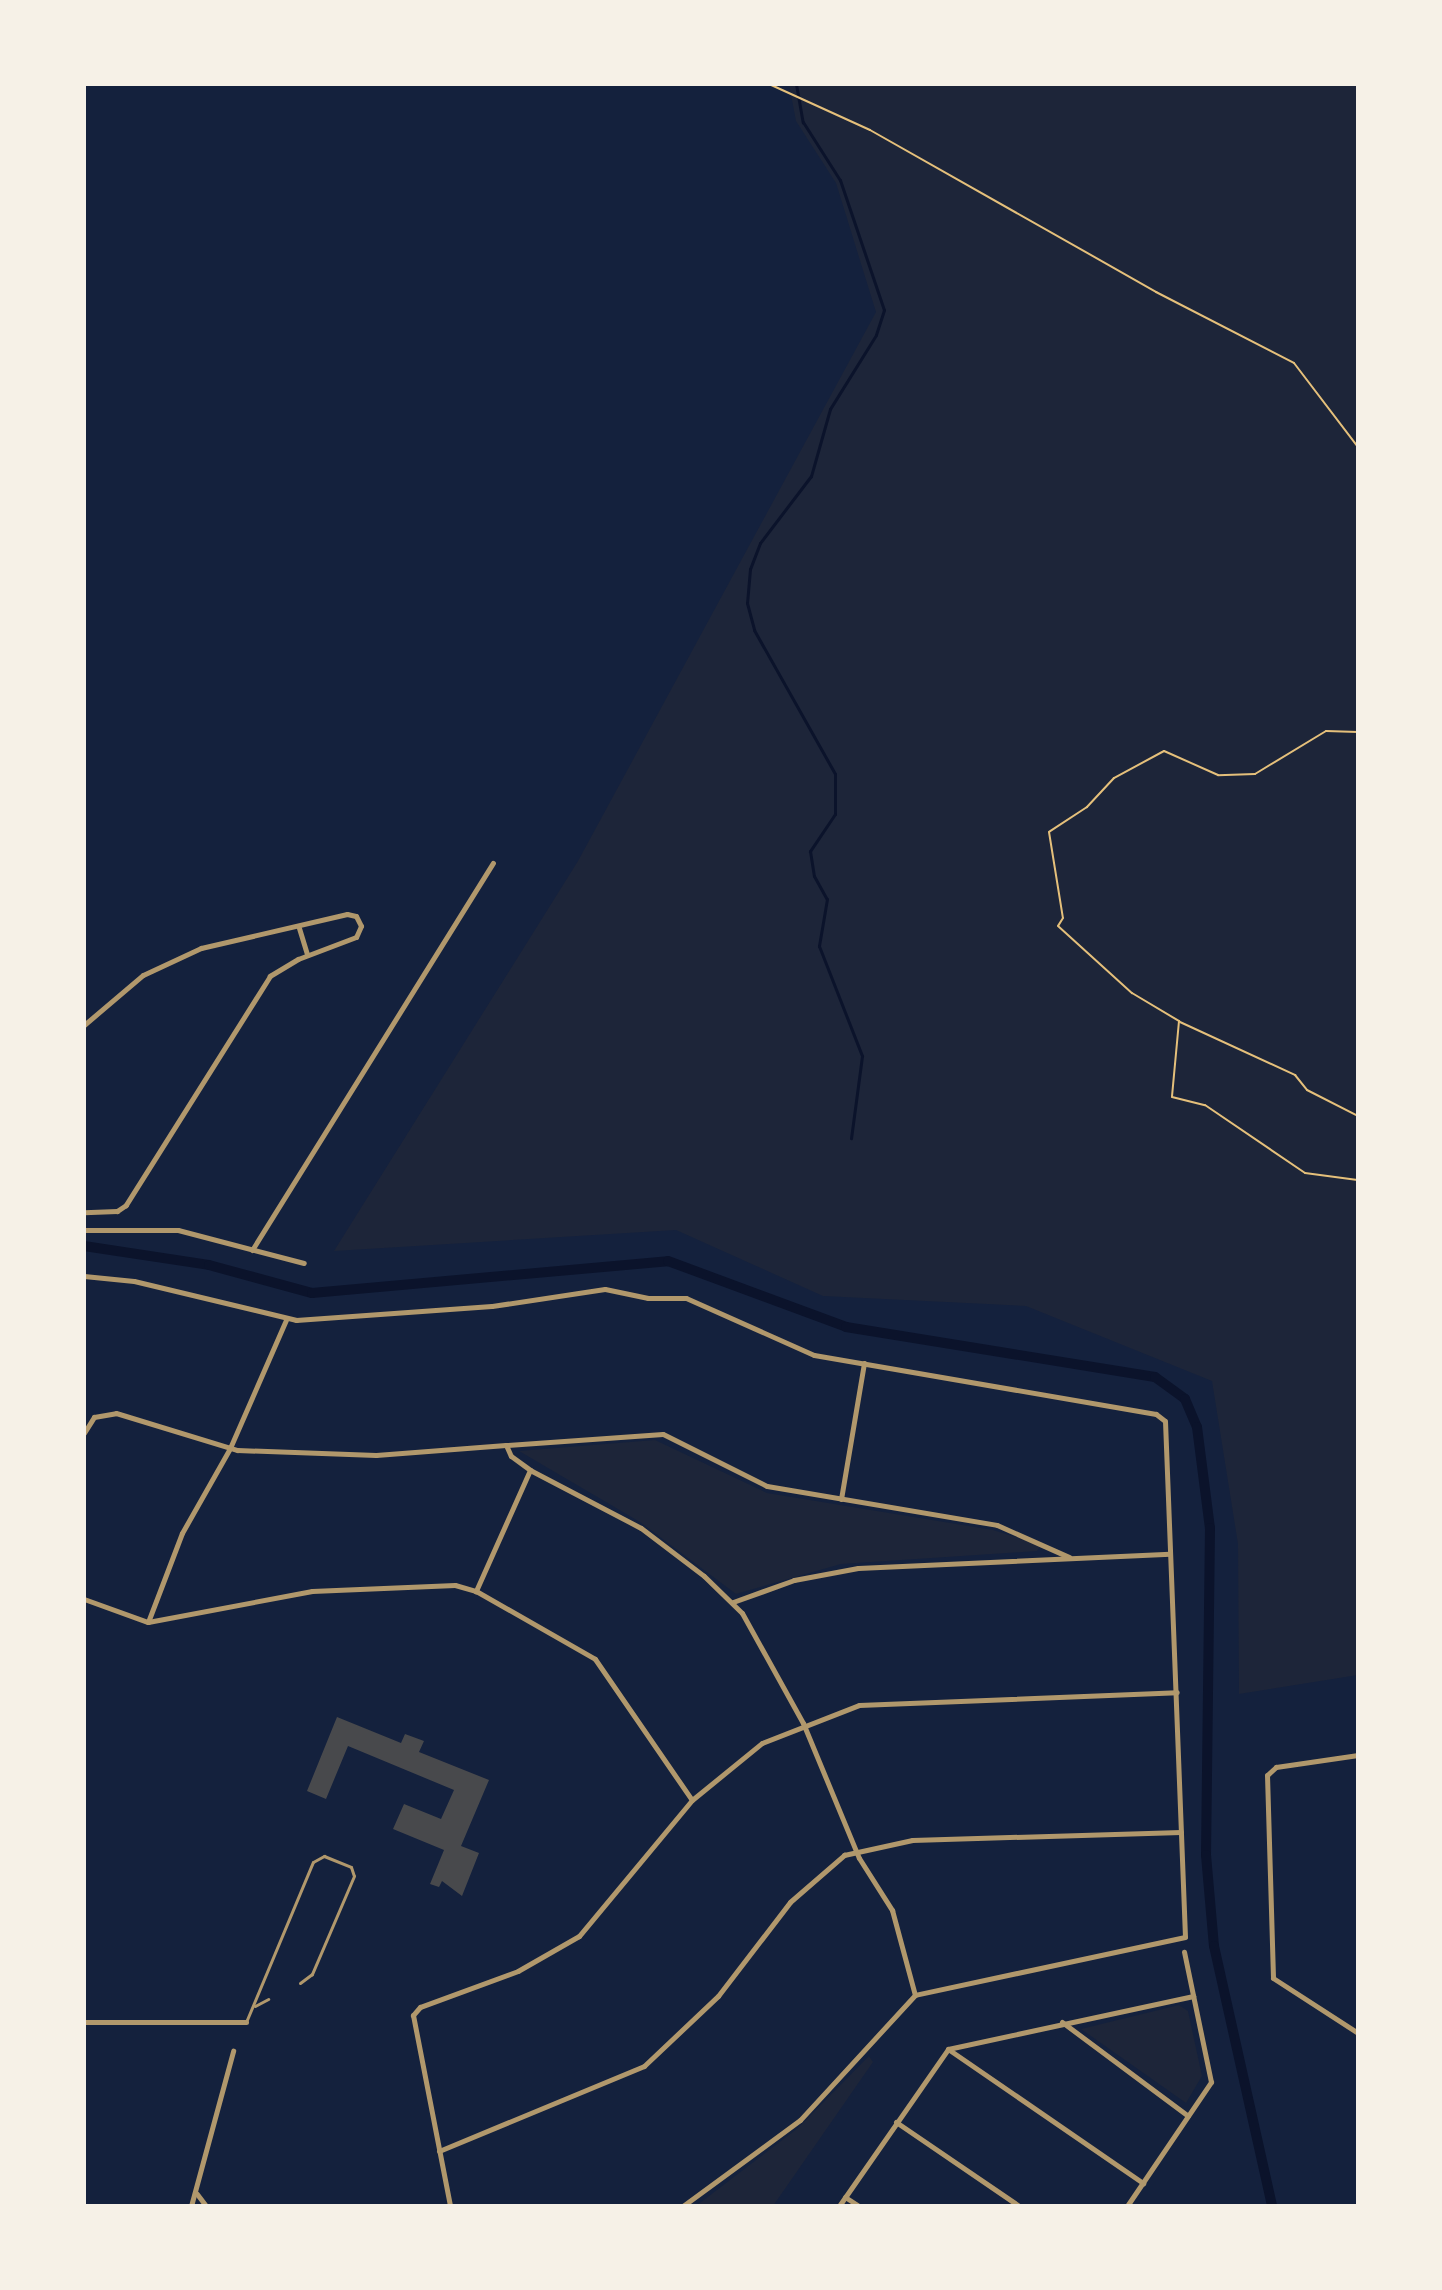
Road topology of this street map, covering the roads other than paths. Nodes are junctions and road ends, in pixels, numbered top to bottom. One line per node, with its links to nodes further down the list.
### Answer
1 (493, 863): 7 (street)
2 (299, 928): 3 (street); 3 (street); 4 (street)
3 (307, 955): 5 (street)
4 (84, 1025)
5 (84, 1212)
6 (84, 1230): 7 (street)
7 (252, 1250): 8 (street)
8 (304, 1263)
9 (84, 1276): 10 (street)
10 (286, 1320): 11 (street); 14 (street)
11 (864, 1363): 16 (street); 17 (street)
12 (84, 1433): 14 (street)
13 (506, 1445): 14 (street); 15 (street); 16 (street)
14 (230, 1448): 22 (street)
15 (530, 1470): 19 (street); 21 (street)
16 (841, 1499): 18 (street)
17 (1170, 1554): 18 (street); 23 (street)
18 (1069, 1557): 21 (street)
19 (476, 1591): 22 (street); 26 (street)
20 (84, 1599): 22 (street)
21 (733, 1602): 24 (street)
22 (148, 1622)
23 (1177, 1692): 24 (street); 27 (street)
24 (803, 1723): 26 (street); 28 (street)
25 (1358, 1755): 38 (street)
26 (692, 1800): 43 (street)
27 (1181, 1832): 28 (street); 31 (street)
28 (855, 1850): 31 (street); 43 (street)
29 (1184, 1952): 32 (street)
30 (300, 1983): 34 (lane)
31 (915, 1995): 50 (street)
32 (1193, 1996): 37 (street); 41 (street)
33 (268, 1999): 34 (lane)
34 (255, 2006): 36 (lane)
35 (84, 2022): 36 (street)
36 (246, 2022)
37 (1062, 2022): 39 (street); 41 (street)
38 (1358, 2033)
39 (948, 2049): 42 (street); 44 (street)
40 (233, 2051): 45 (street)
41 (1188, 2116): 44 (street)
42 (896, 2122): 46 (street); 53 (street)
43 (439, 2151): 49 (street)
44 (1143, 2183): 54 (street)
45 (196, 2194): 47 (street); 48 (street)
46 (845, 2197): 51 (street); 52 (street)
47 (191, 2206)
48 (206, 2206)
49 (450, 2206)
50 (683, 2206)
51 (839, 2206)
52 (859, 2206)
53 (1019, 2206)
54 (1127, 2206)

